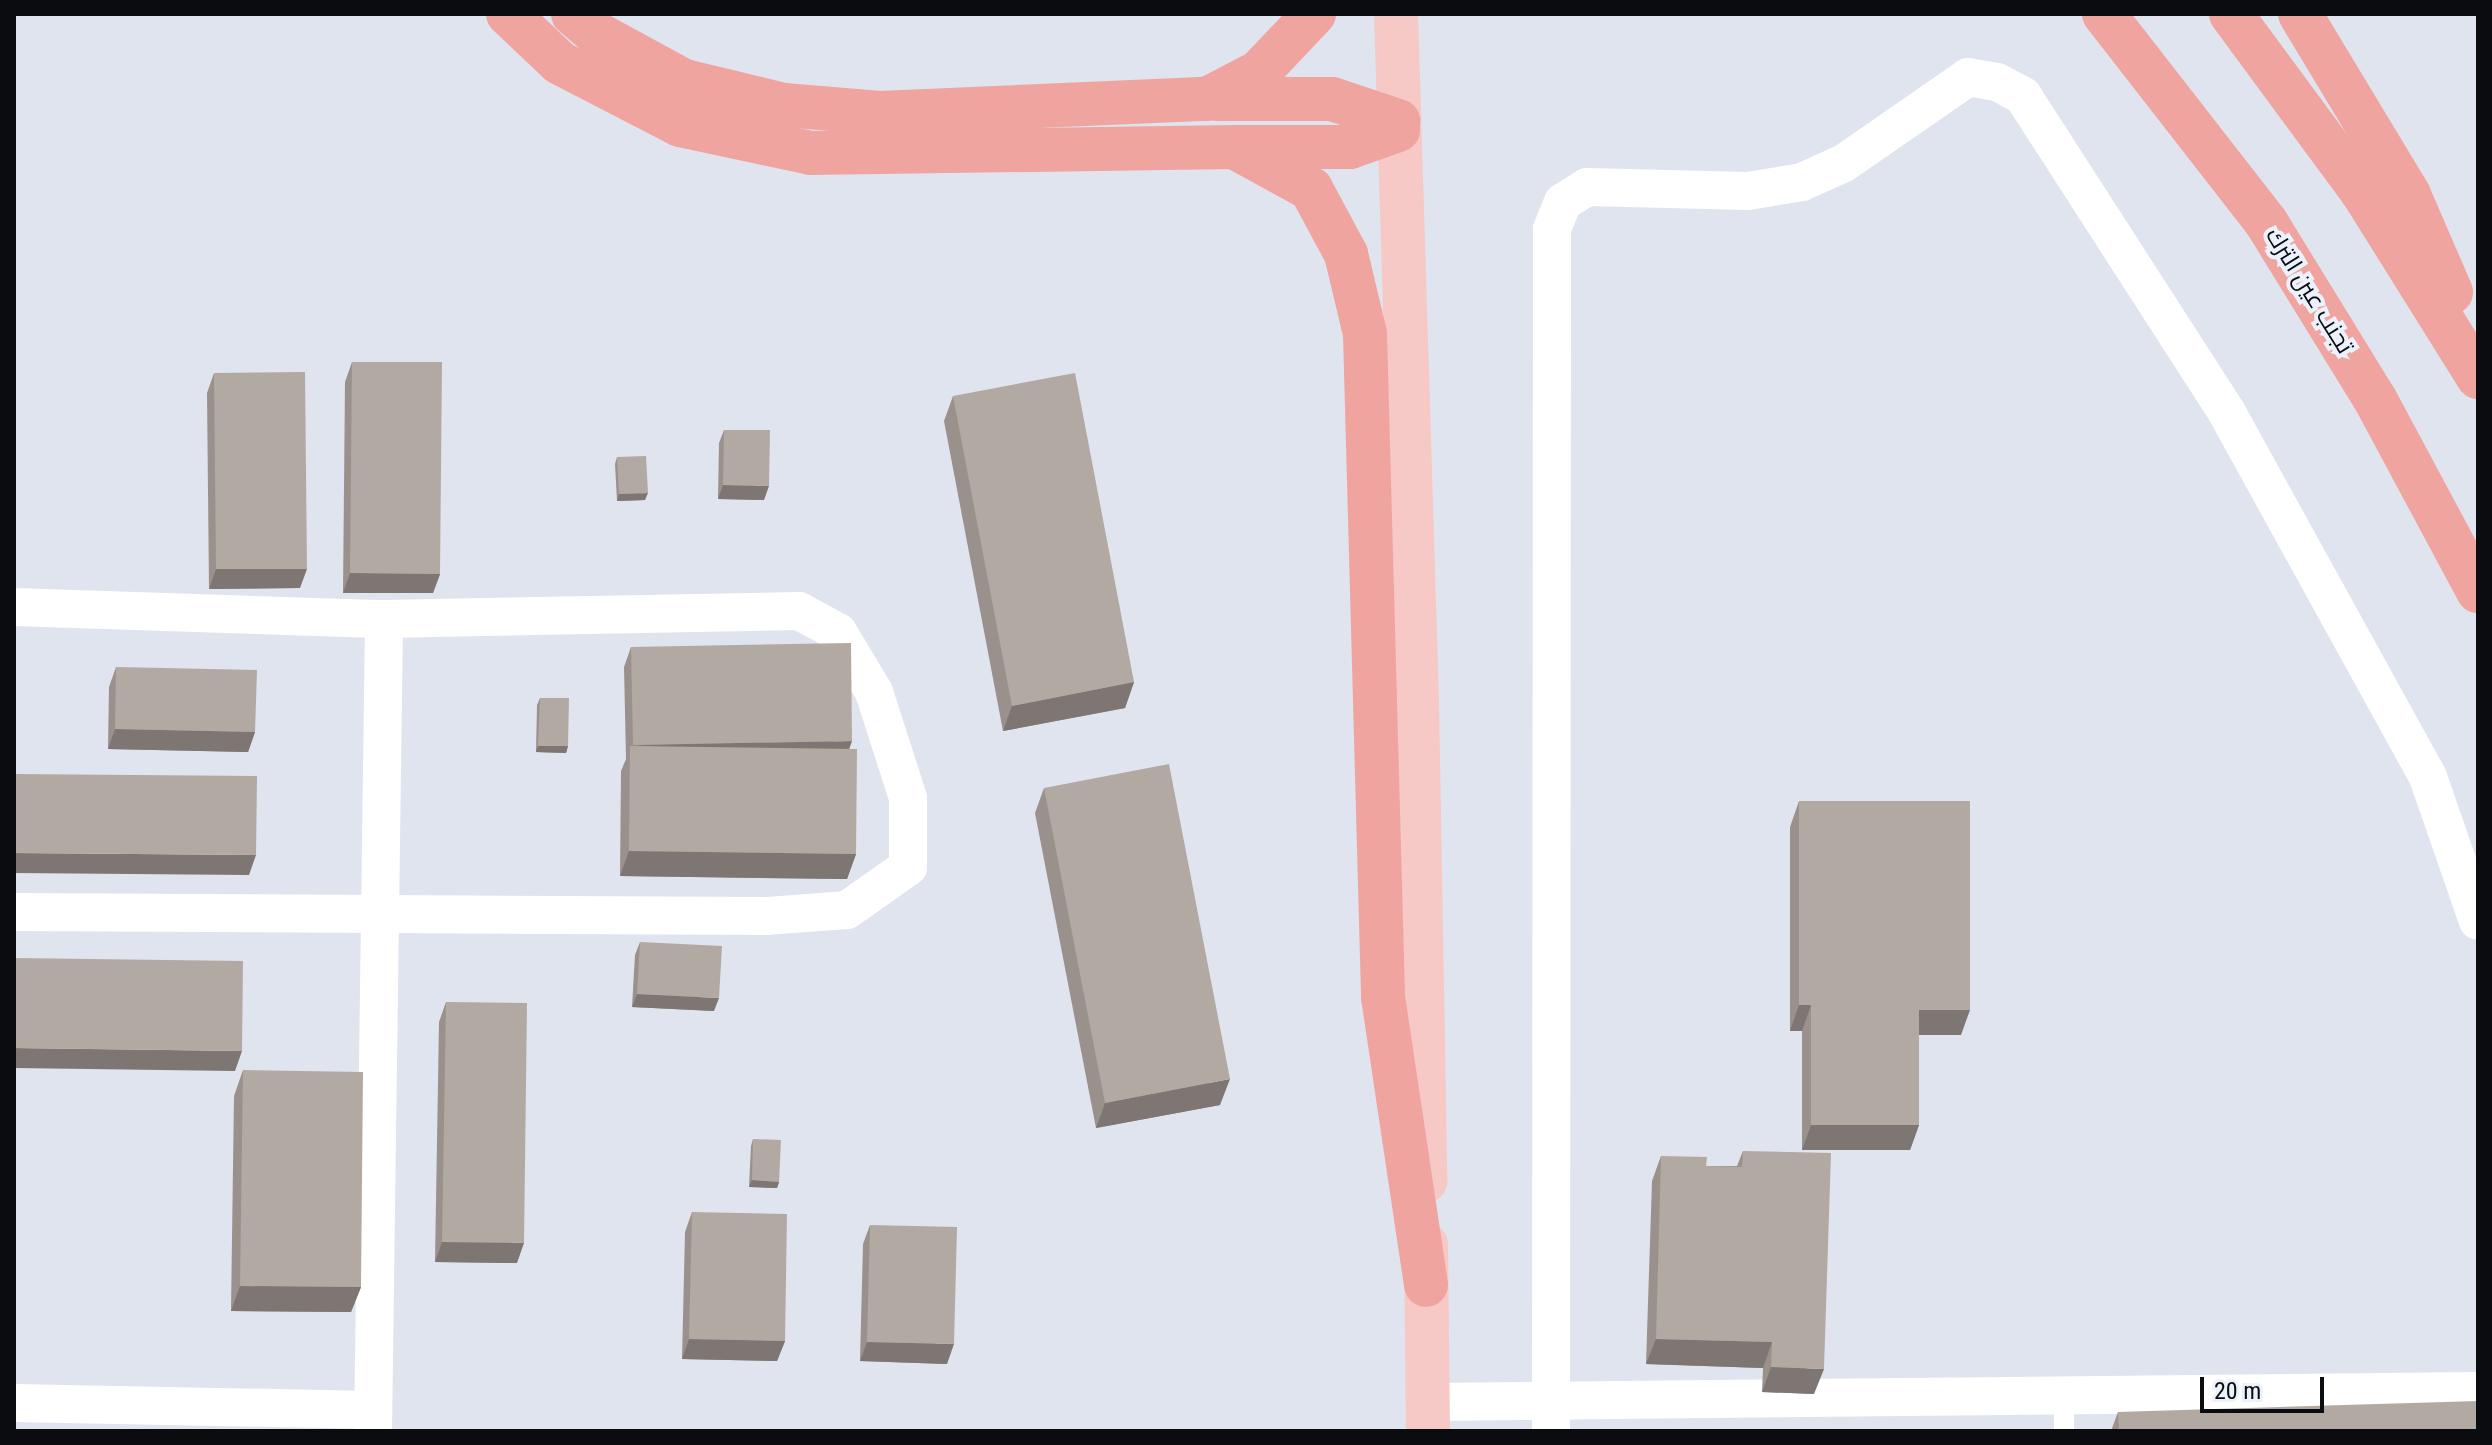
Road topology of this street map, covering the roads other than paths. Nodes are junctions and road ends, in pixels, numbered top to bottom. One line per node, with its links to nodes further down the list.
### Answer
1 (508, 14): 10 (highway)
2 (573, 14): 8 (highway)
3 (1314, 14): 8 (highway)
4 (1396, 14): 9 (main road)
5 (2104, 14): 13 (highway, تجنب عين الترك)
6 (2231, 14): 12 (highway)
7 (2300, 14): 11 (highway)
8 (1207, 99): 9 (highway)
9 (1398, 126): 10 (highway); 19 (main road)
10 (1234, 147): 19 (highway)
11 (2478, 353)
12 (2478, 377)
13 (2478, 591)
14 (14, 607): 15 (street)
15 (384, 619): 17 (street); 17 (street)
16 (14, 912): 17 (street)
17 (380, 916): 25 (street)
18 (2478, 921): 24 (street)
19 (1426, 1285): 23 (main road)
20 (2478, 1391): 22 (street)
21 (14, 1403): 25 (street)
22 (2064, 1413): 24 (street)
23 (1428, 1416): 24 (street)
24 (1551, 1416)
25 (373, 1420)

